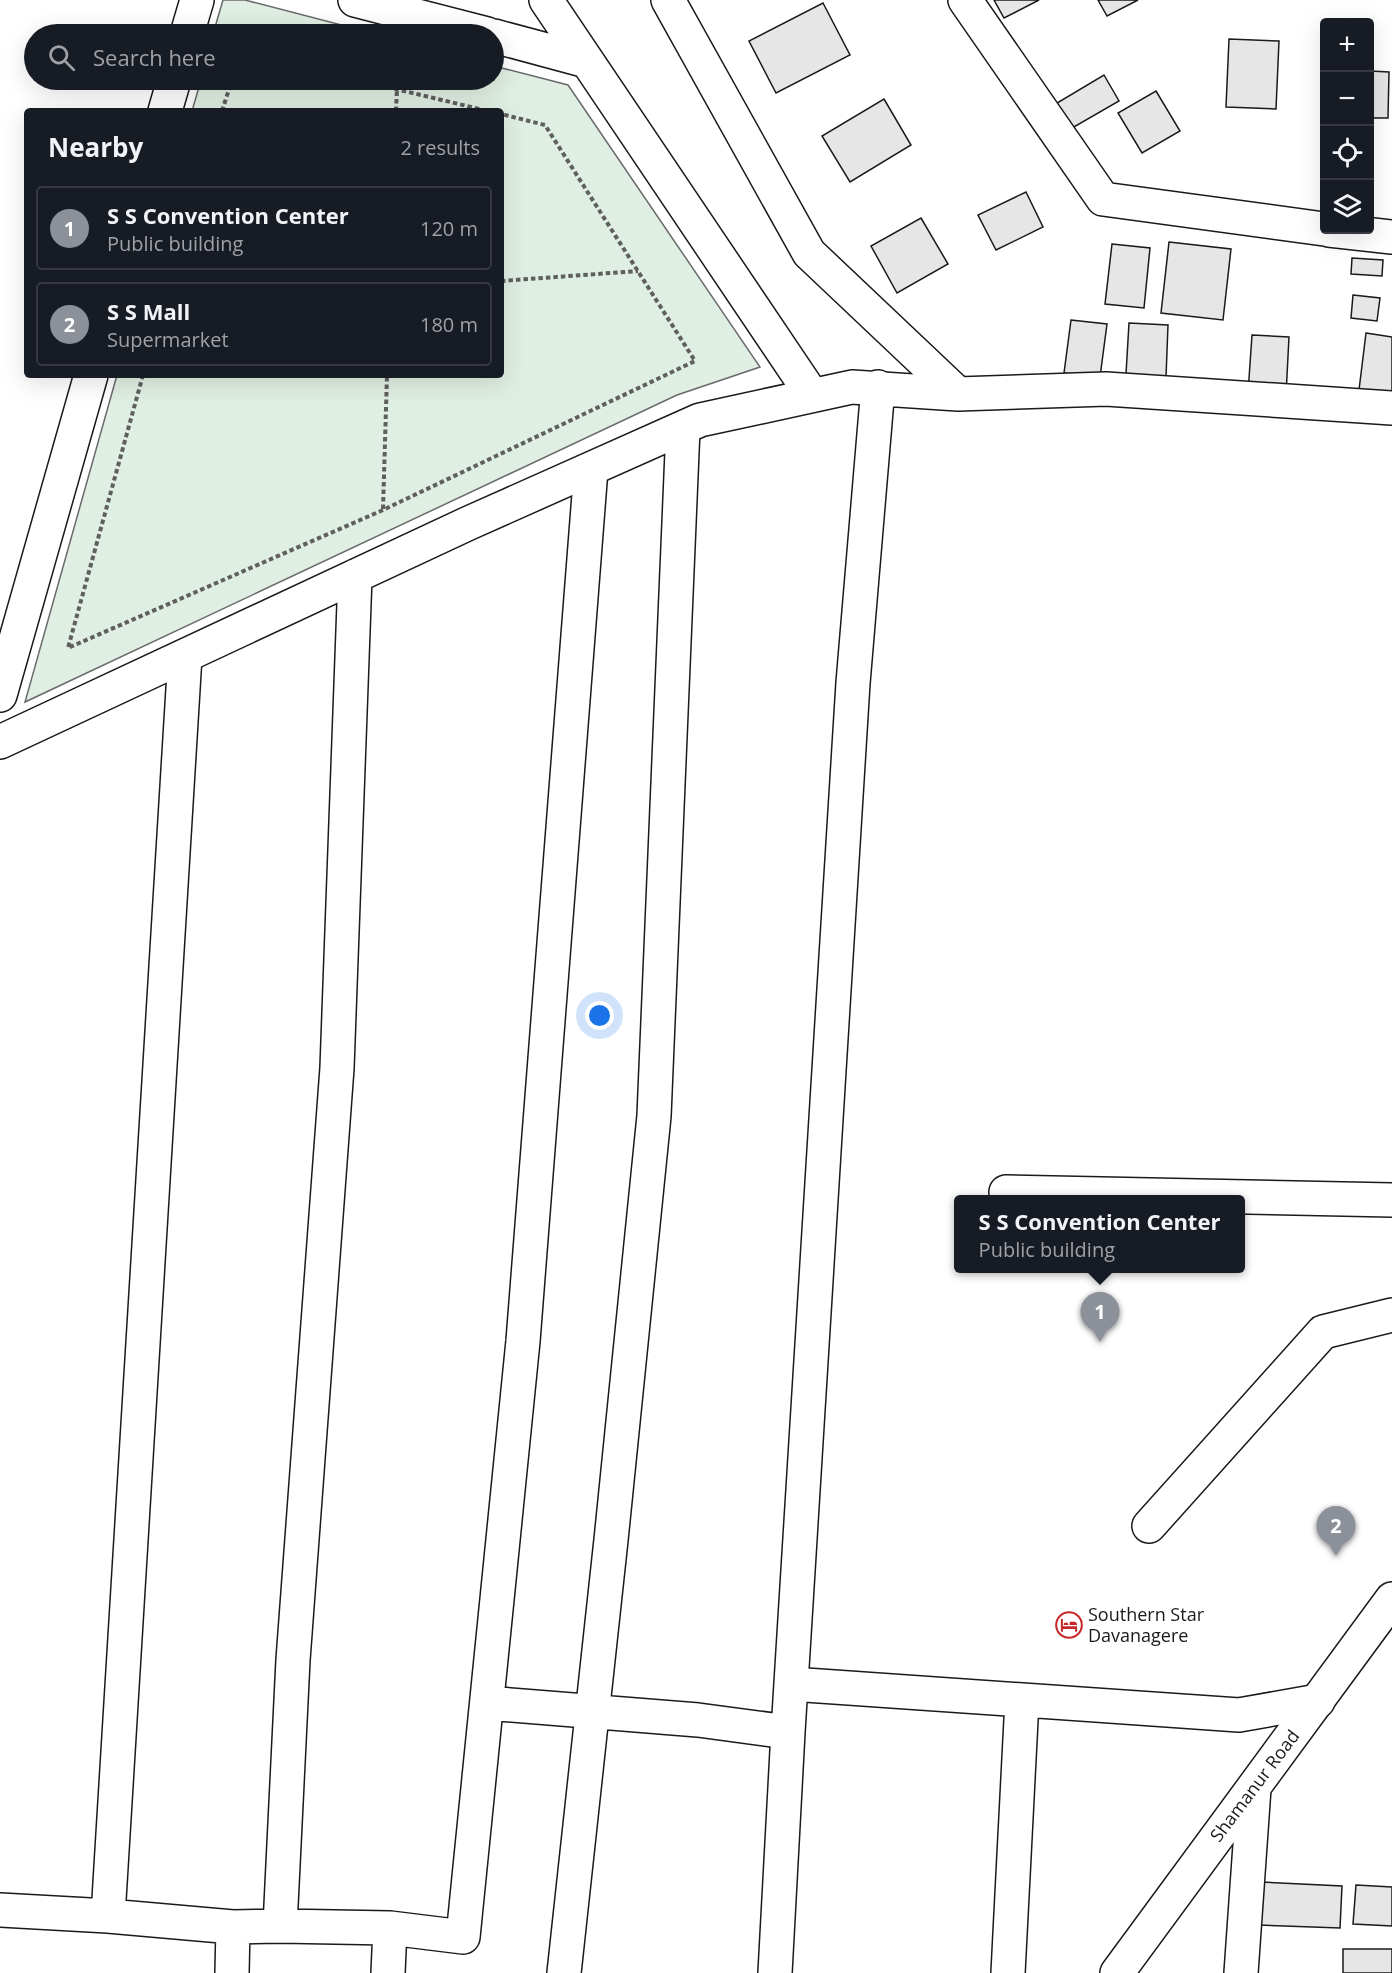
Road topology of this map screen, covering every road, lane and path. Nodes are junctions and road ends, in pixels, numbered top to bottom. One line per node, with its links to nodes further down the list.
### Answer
1 (197, 0): 6 (street)
2 (355, 0): 7 (street)
3 (546, 0): 9 (street)
4 (668, 0): 28 (street)
5 (965, 0): 19 (street)
6 (190, 24)
7 (448, 24)
8 (504, 39): 9 (street)
9 (587, 61): 29 (street)
10 (171, 90): 14 (street)
11 (229, 90): 15 (path)
12 (397, 90): 16 (path)
13 (401, 90): 17 (path)
14 (166, 108)
15 (223, 108)
16 (396, 108)
17 (476, 108)
18 (504, 115): 22 (path)
19 (1320, 228)
20 (1365, 234): 21 (street)
21 (1392, 237)
22 (638, 270): 23 (path); 33 (path)
23 (504, 281)
24 (90, 378): 36 (street)
25 (142, 378): 33 (path)
26 (387, 378): 33 (path)
27 (878, 387): 28 (street); 29 (street); 45 (street)
28 (958, 394): 30 (street)
29 (812, 395): 31 (street)
30 (1392, 408)
31 (683, 428): 32 (street); 49 (street)
32 (591, 469): 34 (street); 48 (street)
33 (383, 510)
34 (355, 576): 35 (street); 54 (street)
35 (185, 656): 37 (street); 53 (street)
36 (0, 695)
37 (0, 742)
38 (1006, 1192): 39 (street)
39 (1151, 1195)
40 (1245, 1197): 41 (street)
41 (1392, 1200)
42 (1392, 1316): 43 (street)
43 (1149, 1526)
44 (1392, 1599): 47 (street, Shamanur Road)
45 (791, 1684): 46 (street); 50 (street)
46 (1022, 1700): 47 (street); 61 (street)
47 (1318, 1701): 51 (street, Shamanur Road)
48 (487, 1703): 49 (street); 56 (street)
49 (592, 1712): 50 (street); 59 (street)
50 (788, 1732): 60 (street)
51 (1254, 1788): 62 (street, Shamanur Road); 63 (street)
52 (0, 1910): 53 (street)
53 (108, 1916): 55 (street)
54 (280, 1926): 55 (street); 56 (street)
55 (233, 1927): 57 (street)
56 (390, 1928): 58 (street)
57 (232, 1973)
58 (388, 1973)
59 (564, 1973)
60 (775, 1973)
61 (1008, 1973)
62 (1117, 1973)
63 (1241, 1973)

